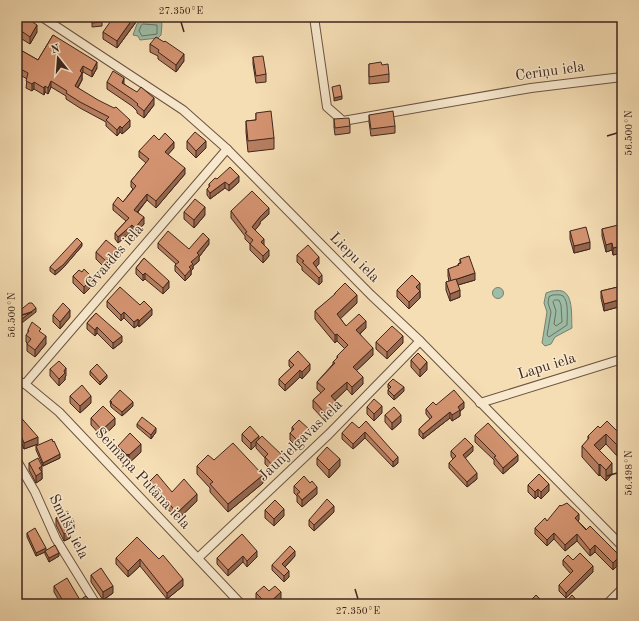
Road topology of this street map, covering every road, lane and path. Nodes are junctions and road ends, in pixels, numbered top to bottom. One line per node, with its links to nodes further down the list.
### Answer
1 (42, 17): 4 (street, Liepu iela)
2 (314, 17): 3 (street, Ceriņu iela)
3 (622, 77)
4 (227, 149): 5 (street, Liepu iela); 8 (street, Gvardes iela)
5 (420, 341): 9 (street, Liepu iela); 12 (street, Jaunjelgavas iela)
6 (622, 359): 9 (street, Lapu iela)
7 (17, 380): 8 (street, Seimaņa Putāna iela)
8 (25, 384): 12 (street, Seimaņa Putāna iela)
9 (480, 403): 11 (street, Liepu iela)
10 (17, 461): 14 (street, Smilšu iela)
11 (622, 546)
12 (198, 558): 15 (street, Seimaņa Putāna iela)
13 (622, 589): 16 (street)
14 (96, 604)
15 (241, 604)
16 (607, 604)

